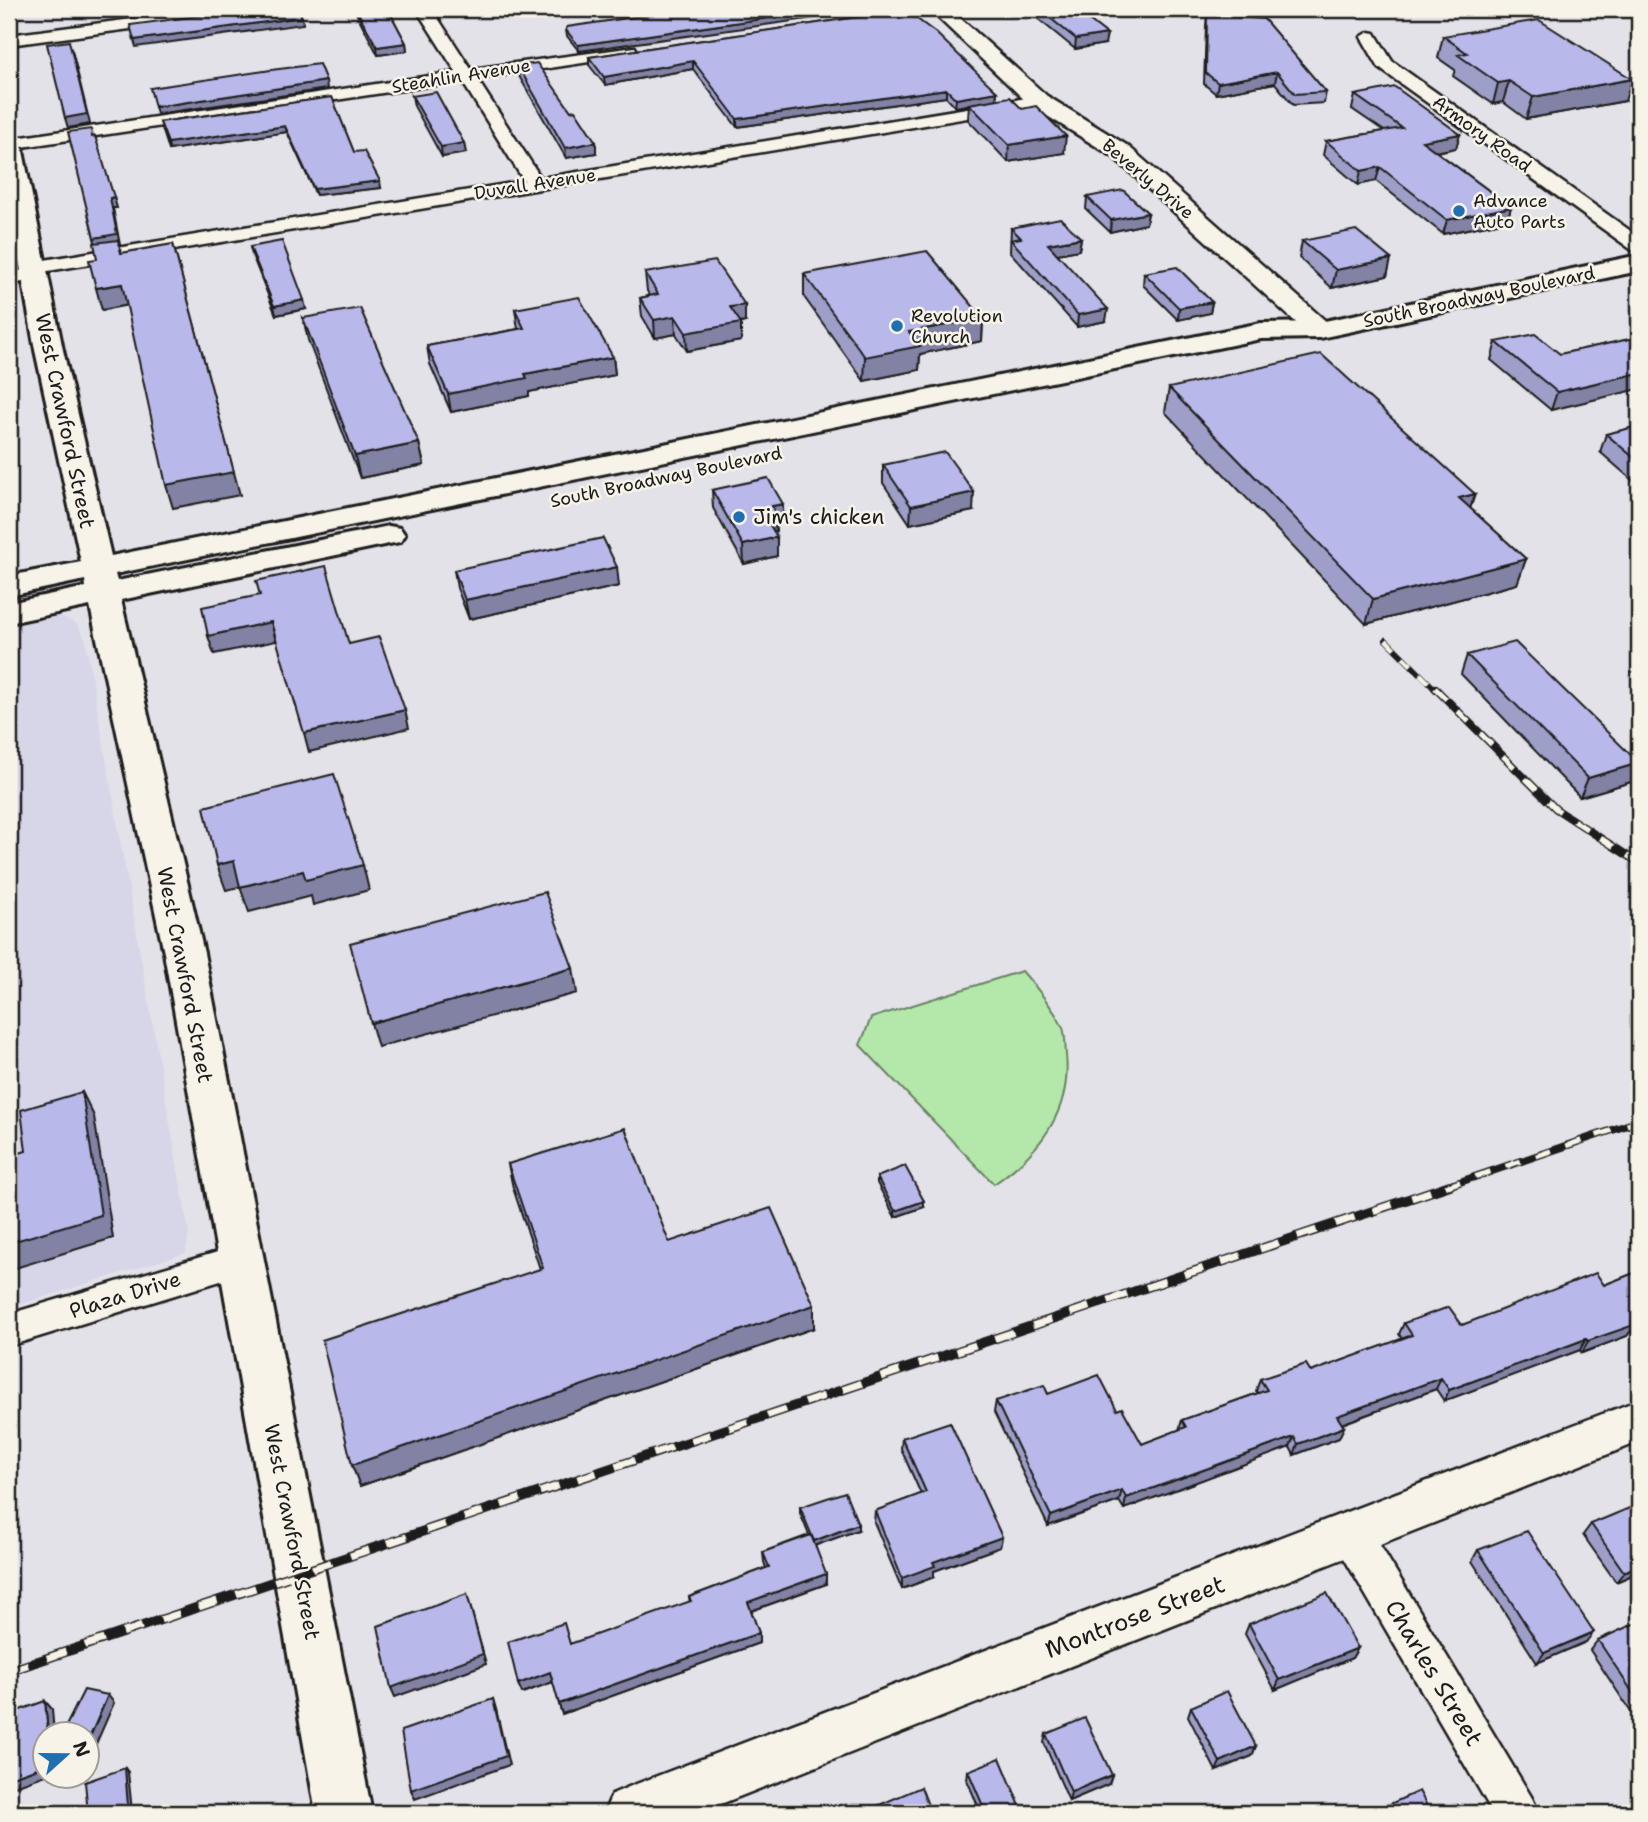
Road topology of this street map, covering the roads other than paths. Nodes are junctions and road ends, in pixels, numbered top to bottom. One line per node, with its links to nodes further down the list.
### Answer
1 (244, 9): 7 (street)
2 (424, 9): 9 (street)
3 (913, 9): 5 (street)
4 (939, 9): 10 (street, Beverly Drive)
5 (845, 19)
6 (1369, 37): 13 (street, Armory Road)
7 (9, 40)
8 (641, 49): 9 (street, Steahlin Avenue)
9 (465, 76): 11 (street, Steahlin Avenue); 12 (street)
10 (1038, 101): 12 (street, Duvall Avenue); 16 (street, Beverly Drive)
11 (9, 143): 15 (main road, West Crawford Street)
12 (536, 184): 15 (street, Duvall Avenue)
13 (1639, 246)
14 (1639, 263): 16 (main road, South Broadway Boulevard)
15 (25, 274): 17 (main road, West Crawford Street)
16 (1320, 330): 17 (main road, South Broadway Boulevard)
17 (99, 581): 18 (main road, South Broadway Boulevard); 19 (main road, South Broadway Boulevard); 20 (main road, West Crawford Street)
18 (9, 586)
19 (9, 613)
20 (241, 1261): 21 (street, Plaza Drive); 24 (main road, West Crawford Street)
21 (9, 1330)
22 (1639, 1421): 23 (street, Montrose Street)
23 (1351, 1533): 25 (street, Montrose Street); 26 (street, Charles Street)
24 (344, 1813)
25 (631, 1813)
26 (1517, 1813)

